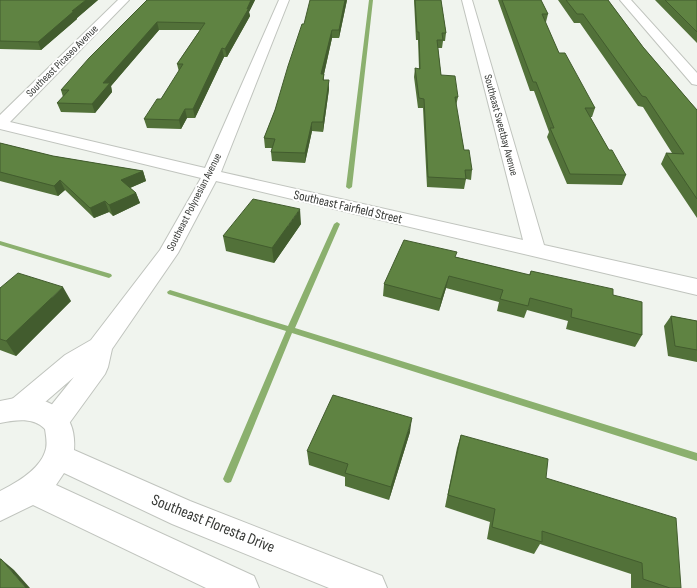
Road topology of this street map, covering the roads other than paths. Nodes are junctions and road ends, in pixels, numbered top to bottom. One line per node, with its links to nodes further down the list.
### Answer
1 (124, 0): 6 (street, Southeast Picaseo Avenue)
2 (284, 0): 7 (street, Southeast Polynesian Avenue)
3 (467, 0): 8 (street, Southeast Sweetbay Avenue)
4 (625, 0): 5 (street)
5 (697, 81)
6 (0, 123): 7 (street, Southeast Fairfield Street)
7 (211, 175): 8 (street, Southeast Fairfield Street); 10 (street, Southeast Polynesian Avenue)
8 (535, 250): 9 (street, Southeast Fairfield Street)
9 (697, 287)
10 (100, 347): 11 (street, Southeast Polynesian Avenue); 12 (street, Southeast Polynesian Avenue)
11 (10, 410): 12 (street)
12 (55, 421): 13 (street)
13 (58, 457): 14 (street); 17 (street, Southeast Floresta Drive)
14 (32, 488): 15 (street); 16 (street)
15 (0, 506)
16 (242, 588)
17 (370, 588)

